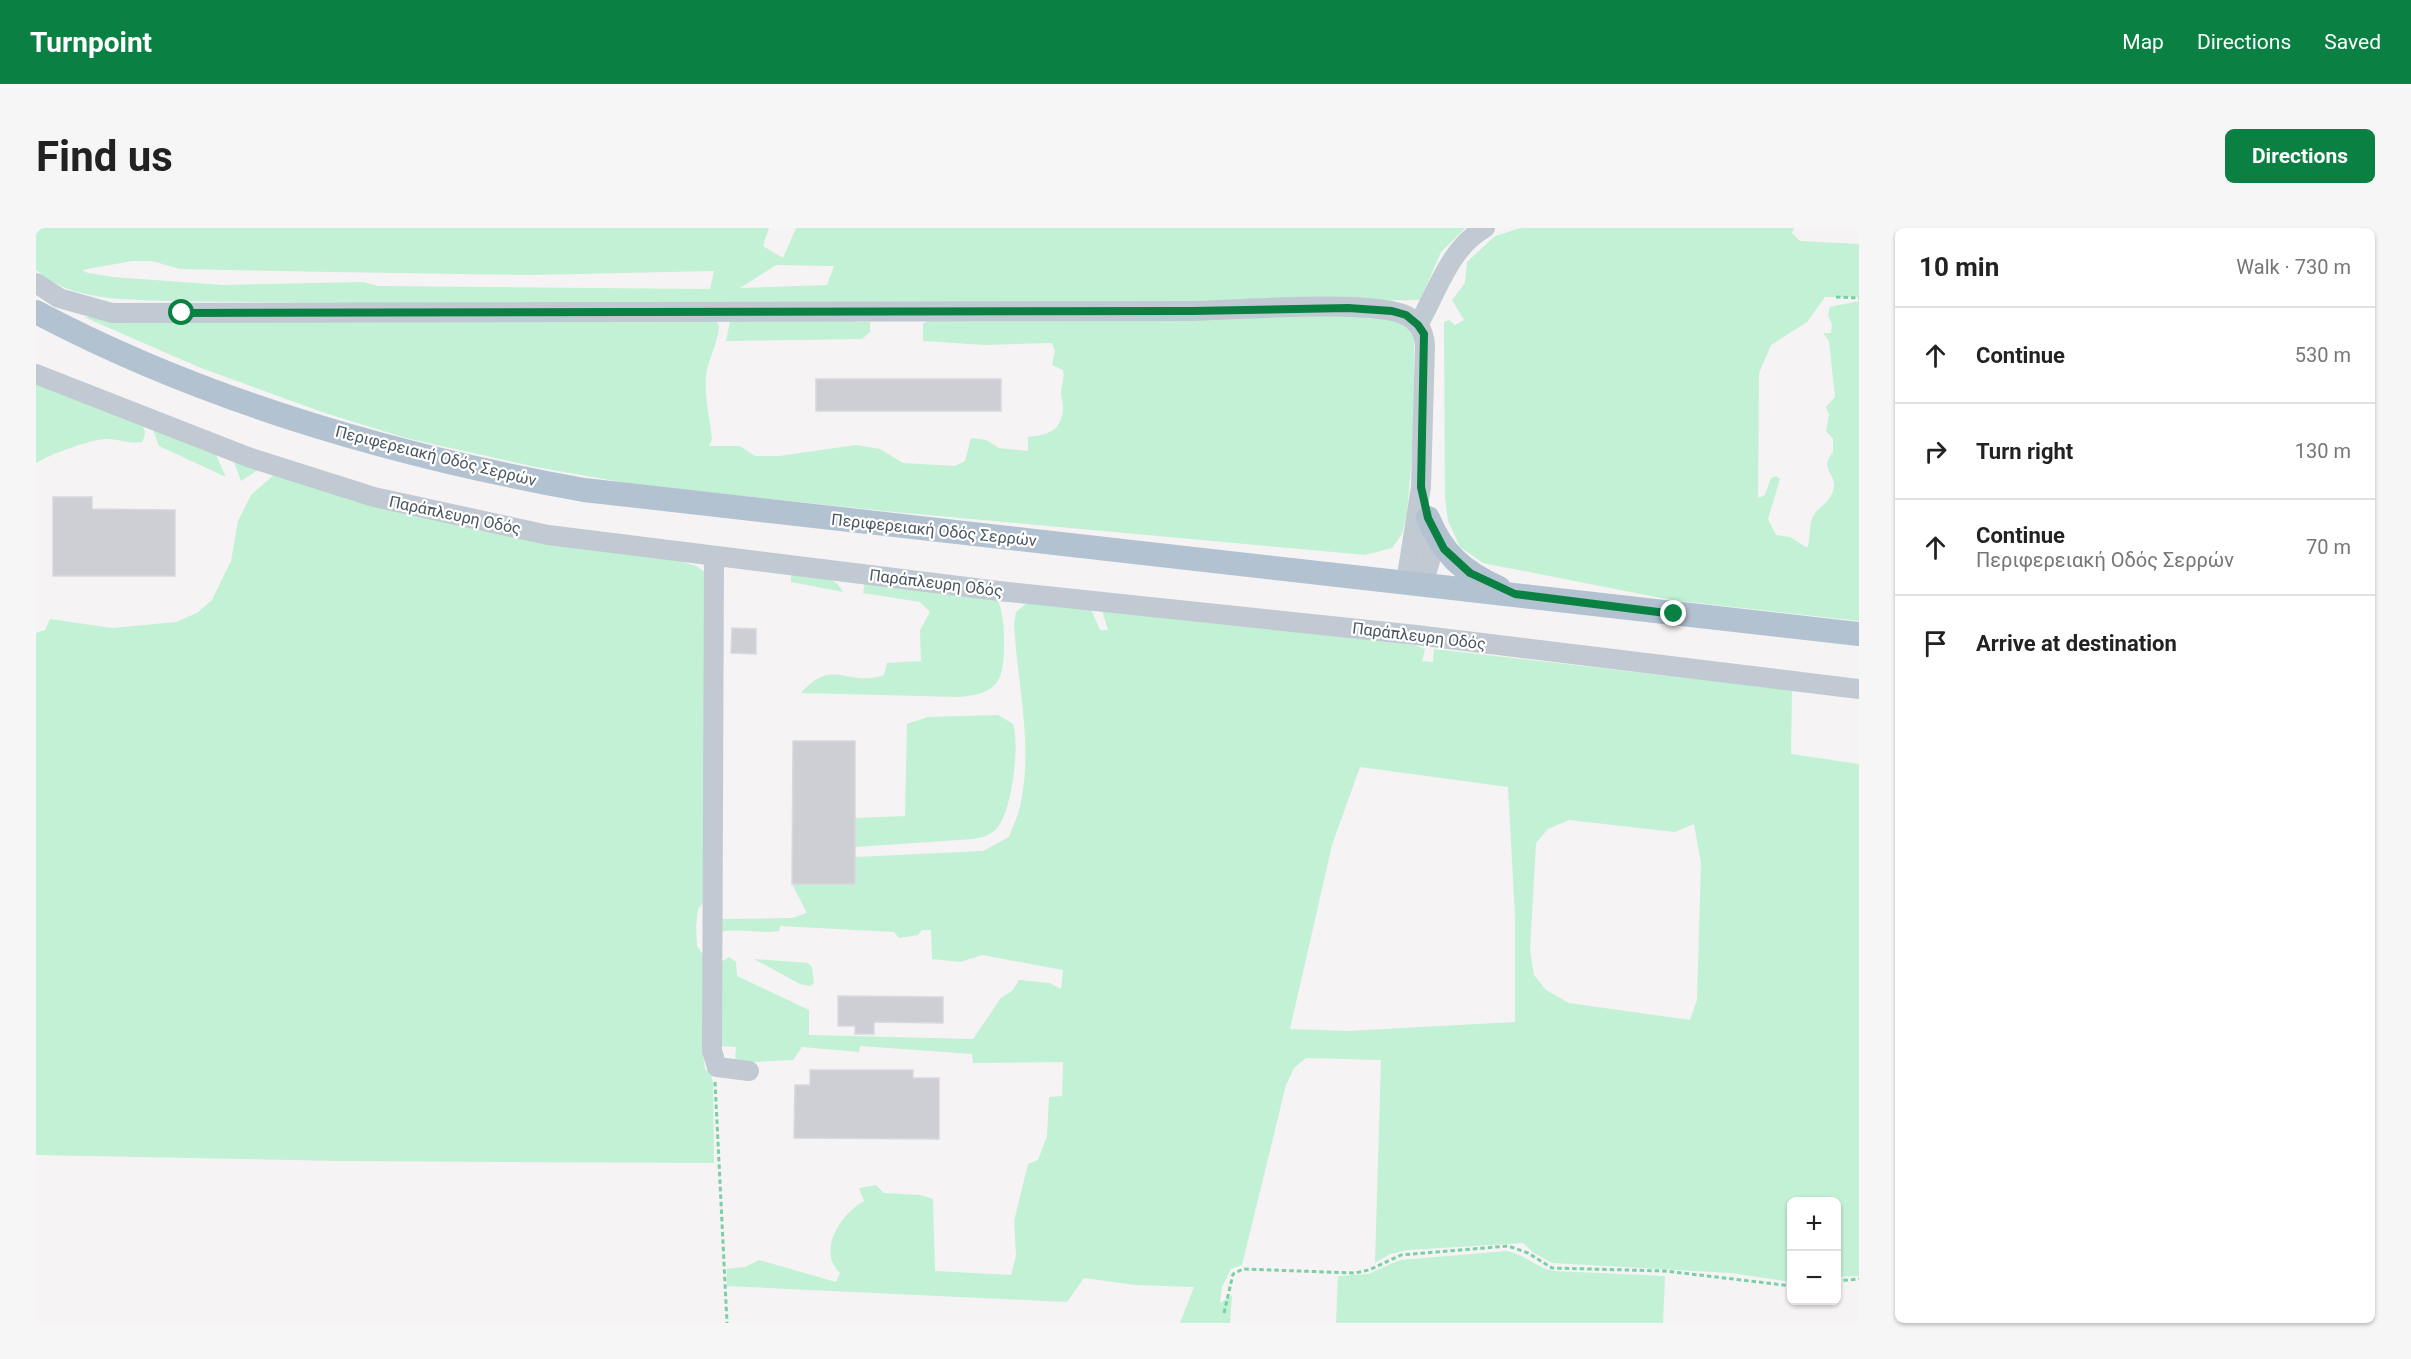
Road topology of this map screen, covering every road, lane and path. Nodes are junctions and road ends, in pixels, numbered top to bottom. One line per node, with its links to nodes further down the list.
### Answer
1 (1485, 228): 6 (street)
2 (36, 284): 6 (street)
3 (1836, 297): 4 (path)
4 (1859, 298)
5 (36, 312): 11 (main road, Περιφερειακή Οδός Σερρών)
6 (1418, 325): 8 (street)
7 (36, 374): 10 (street, Παράπλευρη Οδός)
8 (1421, 487): 9 (street); 11 (street)
9 (1428, 518): 11 (street); 12 (main road)
10 (714, 556): 14 (street, Παράπλευρη Οδός); 15 (street)
11 (1415, 583): 12 (main road, Περιφερειακή Οδός Σερρών)
12 (1515, 594): 13 (main road, Περιφερειακή Οδός Σερρών)
13 (1859, 634)
14 (1859, 689)
15 (714, 1062): 16 (street); 21 (path)
16 (749, 1071)
17 (1859, 1279): 18 (path)
18 (1841, 1281)
19 (1787, 1286): 20 (path)
20 (1224, 1313)
21 (726, 1323)

